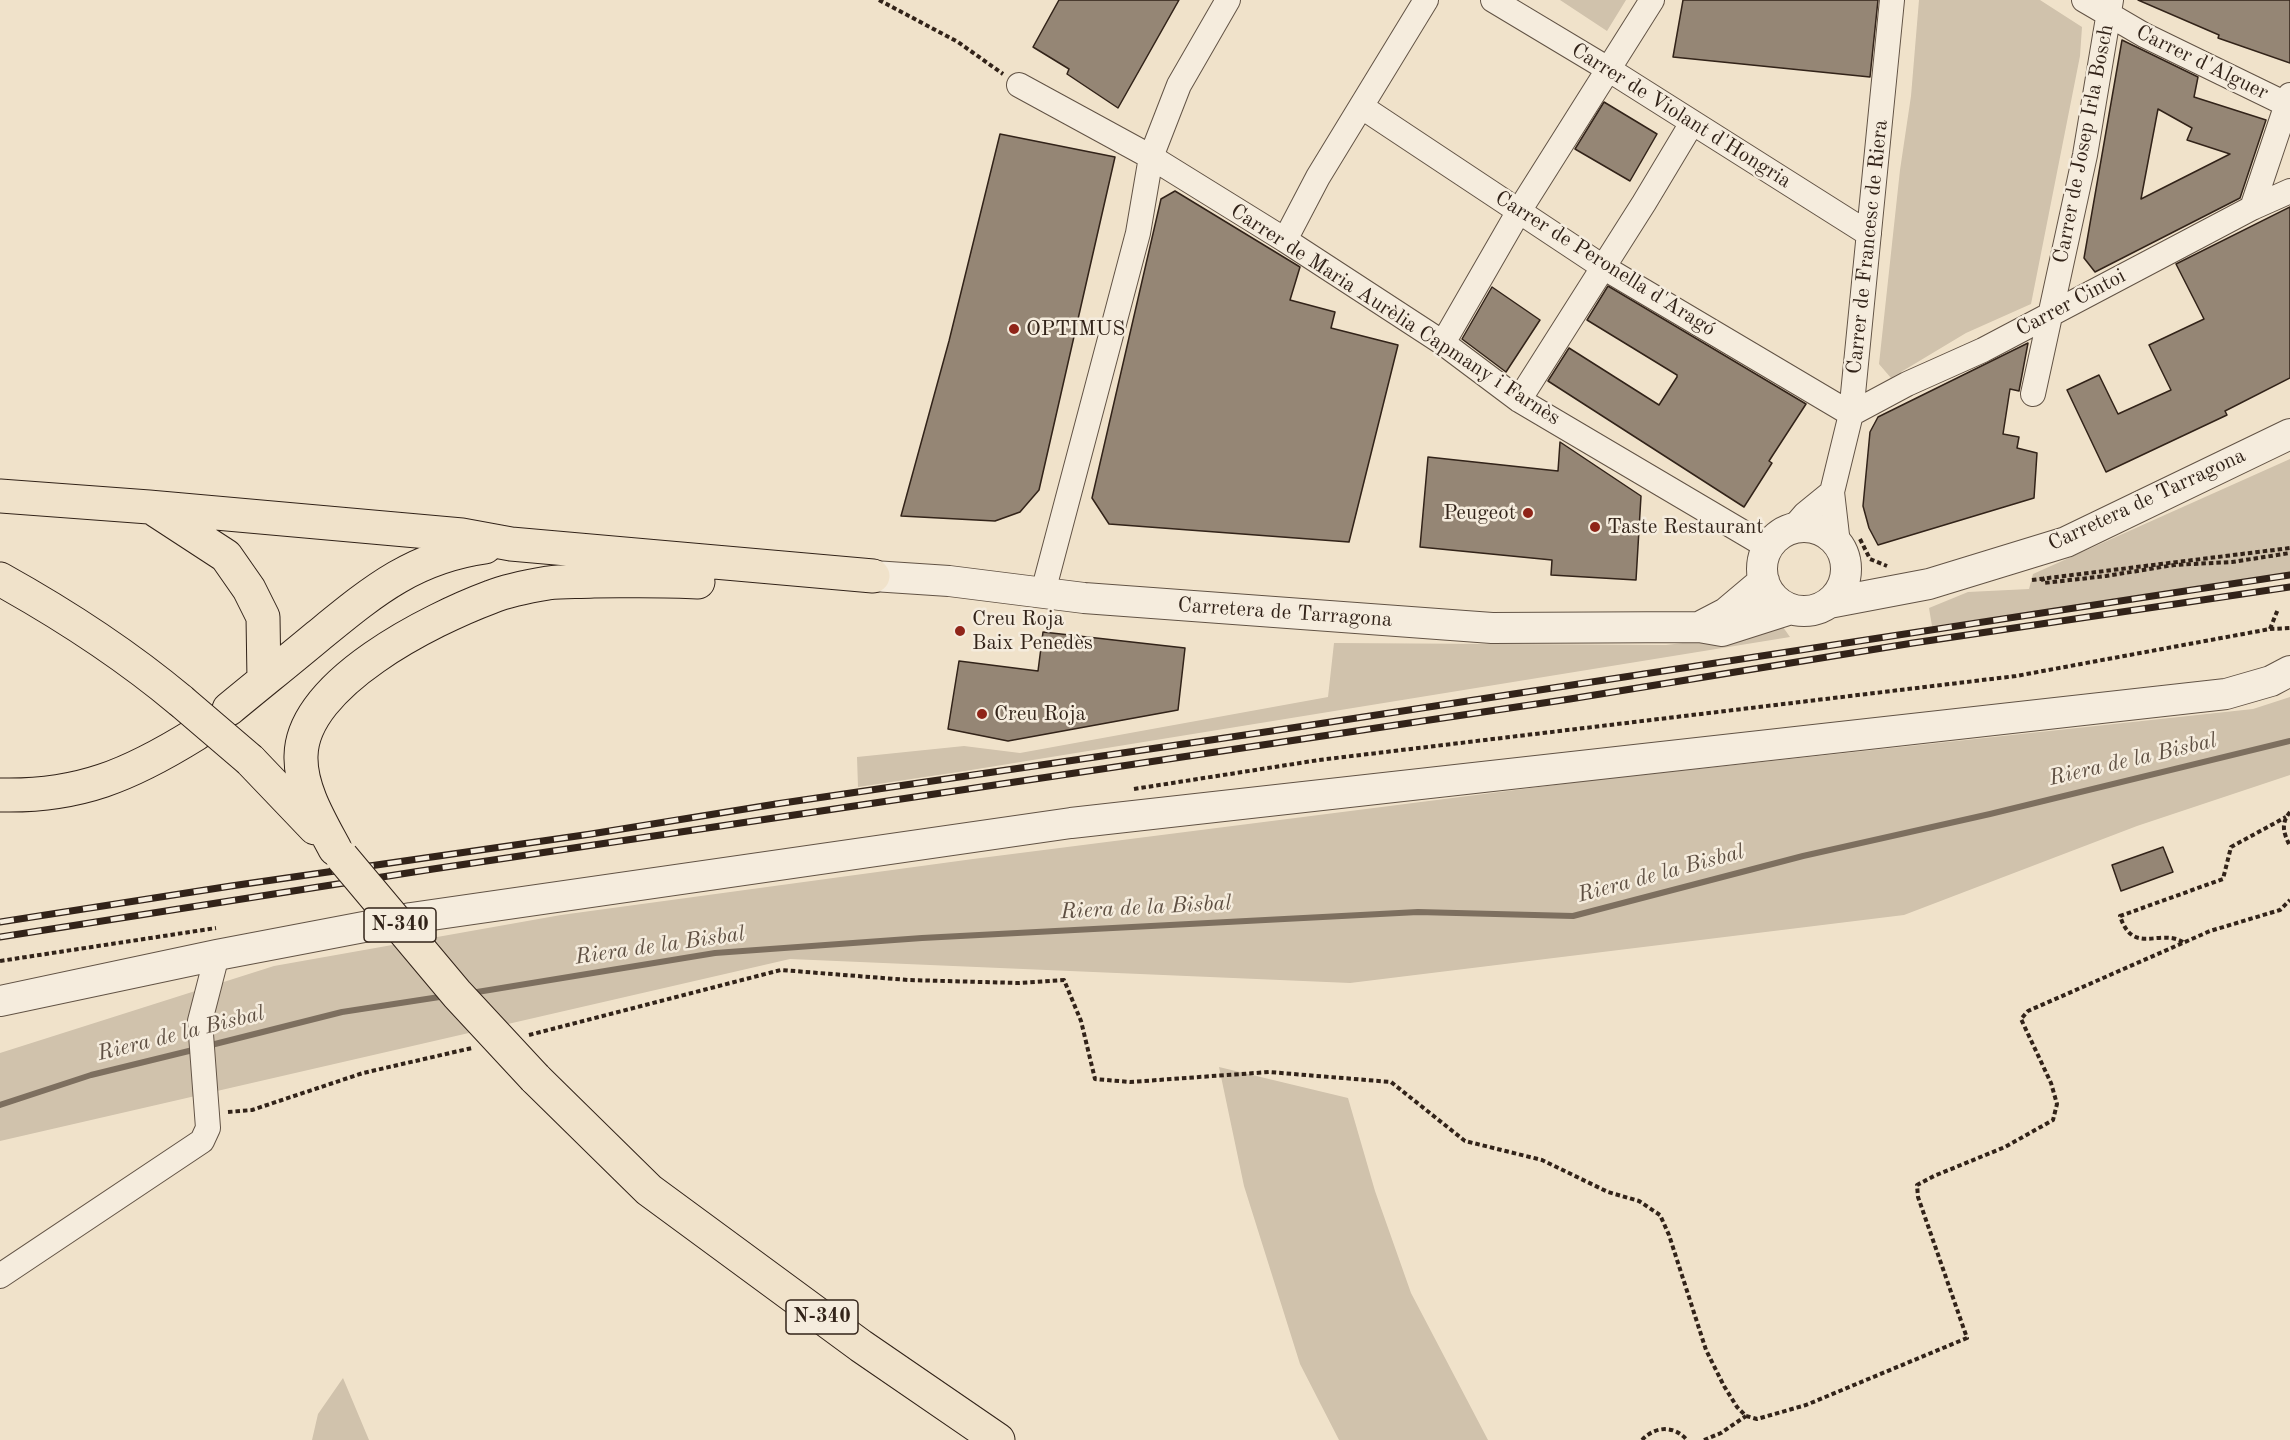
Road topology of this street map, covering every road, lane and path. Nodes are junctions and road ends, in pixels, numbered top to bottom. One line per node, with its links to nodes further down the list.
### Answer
1 (879, 0): 10 (path)
2 (1228, 0): 14 (street)
3 (1426, 0): 12 (street)
4 (1493, 0): 9 (street, Carrer de Violant d'Hongria)
5 (1652, 0): 9 (street)
6 (1892, 0): 18 (street, Carrer de Francesc de Riera)
7 (2084, 0): 8 (street, Carrer d'Alguer)
8 (2109, 7): 11 (street, Carrer d'Alguer); 21 (street, Carrer de Josep Irla Bosch)
9 (1608, 69): 13 (street, Carrer de Violant d'Hongria); 17 (street)
10 (1019, 85): 14 (street, Carrer de Maria Aurèlia Capmany i Farnès)
11 (2289, 102): 16 (street)
12 (1362, 108): 17 (street, Carrer de Peronella d'Aragó); 19 (street)
13 (1692, 123): 18 (street, Carrer de Violant d'Hongria); 20 (street)
14 (1151, 157): 19 (street, Carrer de Maria Aurèlia Capmany i Farnès); 42 (street)
15 (2290, 191): 16 (street, Carrer Cintoi)
16 (2252, 208): 21 (street, Carrer Cintoi)
17 (1519, 211): 20 (street, Carrer de Peronella d'Aragó); 22 (street)
18 (1869, 234): 25 (street, Carrer de Francesc de Riera)
19 (1285, 240): 22 (street, Carrer de Maria Aurèlia Capmany i Farnès)
20 (1603, 267): 24 (street); 25 (street, Carrer de Peronella d'Aragó)
21 (2050, 315): 23 (street, Carrer de Josep Irla Bosch); 25 (street, Carrer Cintoi)
22 (1443, 343): 24 (street, Carrer de Maria Aurèlia Capmany i Farnès)
23 (2033, 394)
24 (1519, 400): 30 (street, Carrer de Maria Aurèlia Capmany i Farnès)
25 (1851, 414): 27 (street, Carrer de Francesc de Riera)
26 (2290, 434): 39 (street, Carretera de Tarragona)
27 (1832, 492): 30 (street); 32 (street, Carrer de Francesc de Riera)
28 (0, 496): 29 (highway)
29 (149, 507): 31 (highway); 51 (highway)
30 (1781, 537): 32 (street); 41 (street)
31 (511, 544): 36 (highway); 51 (highway)
32 (1847, 547): 39 (street); 39 (path); 44 (street)
33 (2290, 548): 38 (path)
34 (2290, 553): 38 (path)
35 (2041, 573): 38 (path)
36 (873, 576): 42 (street, Carretera de Tarragona); 58 (highway)
37 (0, 579): 49 (highway, N-340)
38 (2043, 579): 40 (path)
39 (1896, 580): 44 (street, Carretera de Tarragona)
40 (2026, 580)
41 (1764, 581): 45 (street); 47 (street, Carretera de Tarragona)
42 (1043, 592): 47 (street, Carretera de Tarragona)
43 (0, 601): 49 (highway)
44 (1829, 603): 45 (street)
45 (1791, 609): 47 (street, Carretera de Tarragona)
46 (2278, 609): 48 (path)
47 (1699, 627)
48 (2290, 628)
49 (116, 652): 58 (highway, N-340, bridge)
50 (2290, 671): 61 (street)
51 (264, 680): 52 (highway)
52 (229, 709)
53 (196, 734): 54 (highway)
54 (0, 795)
55 (2290, 812): 56 (path)
56 (2286, 817): 57 (path); 60 (path)
57 (2290, 846)
58 (338, 853): 68 (highway, N-340, bridge)
59 (2290, 900): 60 (path)
60 (2183, 942): 67 (path)
61 (217, 954): 62 (street); 65 (street)
62 (0, 1001)
63 (525, 1036): 67 (path)
64 (478, 1047): 65 (path)
65 (206, 1103): 66 (street)
66 (0, 1276)
67 (1746, 1416): 71 (path)
68 (998, 1440)
69 (1642, 1440): 70 (path)
70 (1688, 1440)
71 (1704, 1440)

